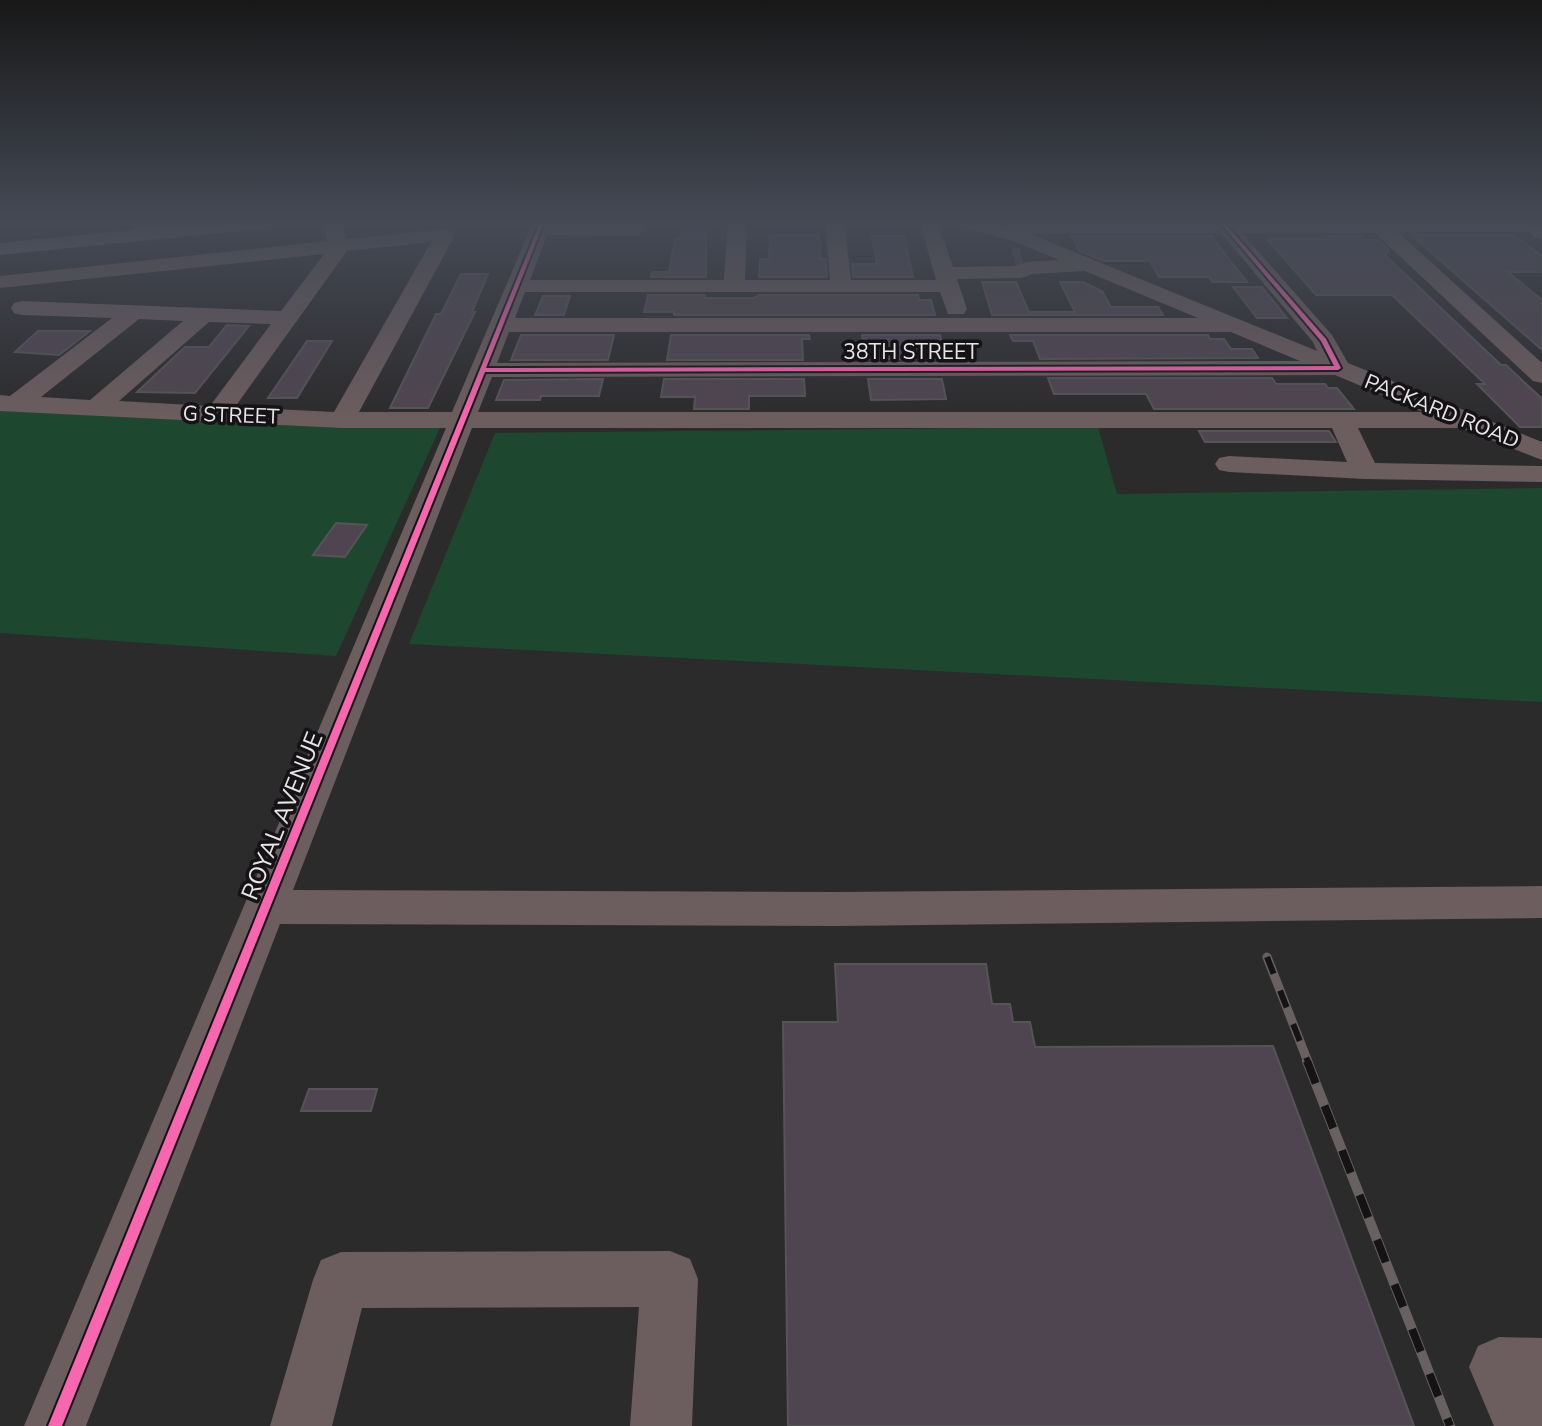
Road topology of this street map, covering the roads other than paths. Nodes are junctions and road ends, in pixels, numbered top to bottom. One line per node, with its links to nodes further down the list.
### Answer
1 (517, 286): 14 (street, ROYAL AVENUE)
2 (52, 287): 9 (street)
3 (311, 287): 12 (street)
4 (416, 287): 24 (street)
5 (950, 287): 15 (street)
6 (1141, 287): 16 (street, PACKARD ROAD)
7 (1278, 287): 17 (street)
8 (1446, 287): 20 (street)
9 (22, 308): 10 (street); 13 (street)
10 (134, 312): 11 (street); 21 (street)
11 (203, 315): 12 (street); 22 (street)
12 (288, 318): 23 (street)
13 (0, 323)
14 (501, 325): 15 (street); 19 (street, ROYAL AVENUE)
15 (961, 325): 16 (street); 18 (street)
16 (1232, 325): 17 (street, PACKARD ROAD)
17 (1338, 368): 18 (street, 38TH STREET); 27 (street, PACKARD ROAD)
18 (975, 369): 19 (street, 38TH STREET); 25 (street)
19 (483, 370): 28 (street, ROYAL AVENUE)
20 (1542, 376)
21 (8, 404): 22 (street, G STREET)
22 (95, 409): 23 (street, G STREET)
23 (216, 415): 24 (street, G STREET)
24 (342, 419): 28 (street, G STREET)
25 (990, 419): 26 (street, G STREET); 28 (street, G STREET)
26 (1340, 419): 27 (street, G STREET); 32 (street)
27 (1465, 419): 29 (street, PACKARD ROAD)
28 (463, 420): 35 (street, ROYAL AVENUE)
29 (1529, 441): 30 (street, PACKARD ROAD)
30 (1542, 452)
31 (1229, 464): 32 (street)
32 (1365, 471): 33 (street)
33 (1542, 474)
34 (1542, 902): 35 (street)
35 (266, 907): 37 (street, ROYAL AVENUE)
36 (1542, 1367): 40 (street)
37 (55, 1426)
38 (301, 1426): 39 (street)
39 (661, 1426)
40 (1525, 1426)

